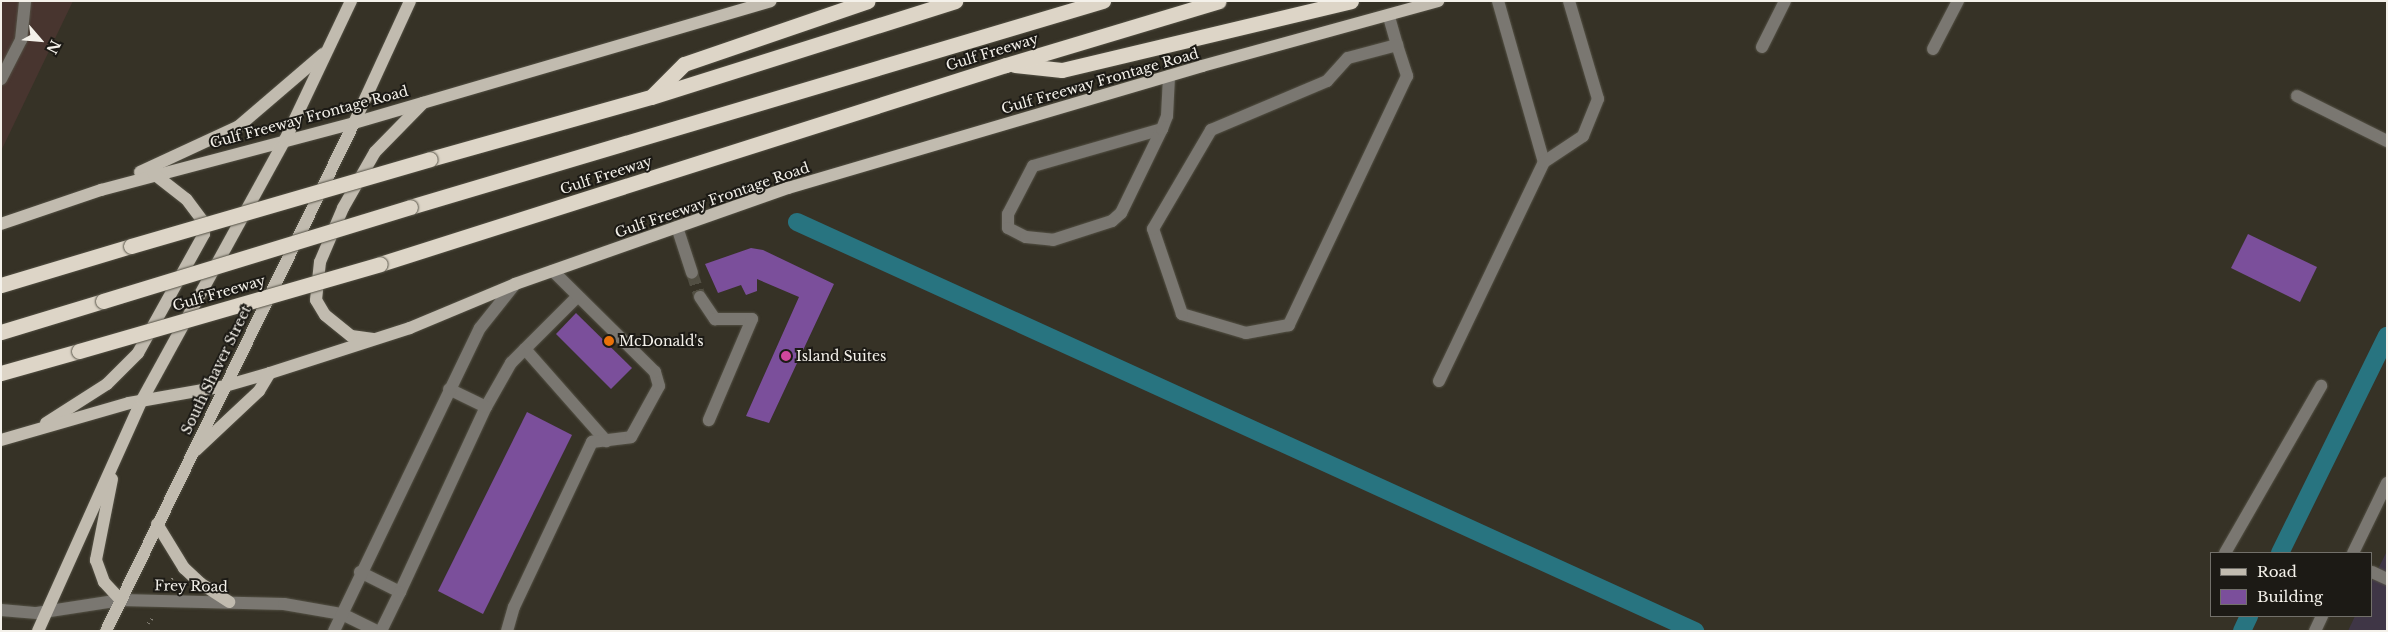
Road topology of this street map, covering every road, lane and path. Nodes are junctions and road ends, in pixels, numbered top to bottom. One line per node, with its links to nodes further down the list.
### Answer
1 (25, 1): 22 (street)
2 (351, 1): 19 (main road)
3 (410, 1): 26 (main road, South Shaver Street)
4 (770, 1): 25 (main road, Gulf Freeway Frontage Road)
5 (868, 1): 24 (highway)
6 (956, 1): 24 (highway)
7 (1103, 1): 41 (highway, Gulf Freeway, bridge)
8 (1219, 1): 20 (highway, Gulf Freeway)
9 (1351, 1): 20 (highway)
10 (1438, 1): 15 (main road, Gulf Freeway Frontage Road)
11 (1498, 1): 30 (street)
12 (1569, 1): 30 (street)
13 (1785, 1): 17 (street)
14 (1958, 1): 18 (street)
15 (1389, 16): 16 (street); 21 (main road, Gulf Freeway Frontage Road)
16 (1397, 45): 16 (street)
17 (1762, 47)
18 (1933, 49)
19 (327, 51): 28 (main road); 32 (main road)
20 (1006, 65): 45 (highway, Gulf Freeway, bridge)
21 (1169, 76): 27 (street); 34 (main road, Gulf Freeway Frontage Road)
22 (1, 79)
23 (2296, 96): 29 (street)
24 (651, 97): 38 (highway, bridge)
25 (424, 101): 26 (main road, Gulf Freeway Frontage Road); 42 (main road)
26 (354, 123): 28 (main road, Gulf Freeway Frontage Road); 47 (main road, South Shaver Street)
27 (1162, 129): 27 (street)
28 (285, 140): 31 (main road, Gulf Freeway Frontage Road); 50 (main road)
29 (2387, 141)
30 (1544, 162): 46 (street)
31 (154, 174): 32 (main road, Gulf Freeway Frontage Road); 53 (main road)
32 (100, 190): 33 (main road, Gulf Freeway Frontage Road)
33 (1, 224)
34 (677, 227): 35 (main road, Gulf Freeway Frontage Road); 36 (street)
35 (553, 271): 37 (main road, Gulf Freeway Frontage Road); 40 (street)
36 (692, 273)
37 (515, 284): 42 (main road, Gulf Freeway Frontage Road); 49 (street)
38 (1, 285)
39 (700, 296): 52 (street)
40 (577, 297): 43 (street); 55 (street)
41 (1, 332)
42 (376, 340): 44 (main road, Gulf Freeway Frontage Road)
43 (526, 349): 51 (street); 55 (street)
44 (270, 373): 47 (main road, Gulf Freeway Frontage Road); 57 (main road)
45 (1, 374)
46 (1439, 381)
47 (225, 386): 50 (main road, Gulf Freeway Frontage Road); 57 (main road, South Shaver Street)
48 (2321, 386): 60 (street)
49 (449, 389): 51 (street); 62 (street)
50 (142, 400): 53 (main road, Gulf Freeway Frontage Road); 56 (main road)
51 (486, 408): 67 (street)
52 (709, 420)
53 (34, 431): 54 (main road, Gulf Freeway Frontage Road)
54 (1, 440)
55 (606, 440): 81 (street)
56 (118, 452): 68 (main road); 71 (main road)
57 (191, 455): 59 (main road, South Shaver Street)
58 (2387, 483): 61 (street)
59 (157, 524): 68 (main road, South Shaver Street); 69 (main road)
60 (2226, 552)
61 (2353, 552)
62 (360, 572): 67 (street); 72 (street)
63 (2373, 572): 65 (street)
64 (176, 573): 66 (path)
65 (2387, 579)
66 (164, 588)
67 (400, 592): 80 (street)
68 (121, 600): 69 (street, Frey Road); 71 (street, Frey Road); 77 (main road, South Shaver Street)
69 (229, 602): 72 (street, Frey Road)
70 (1, 610): 71 (street, Frey Road)
71 (46, 612): 76 (main road)
72 (342, 614): 78 (street); 79 (street, Frey Road)
73 (153, 617): 75 (path)
74 (2321, 617): 82 (street)
75 (148, 623)
76 (38, 631)
77 (106, 631)
78 (334, 631)
79 (377, 631)
80 (381, 631)
81 (507, 631)
82 (2315, 631)

